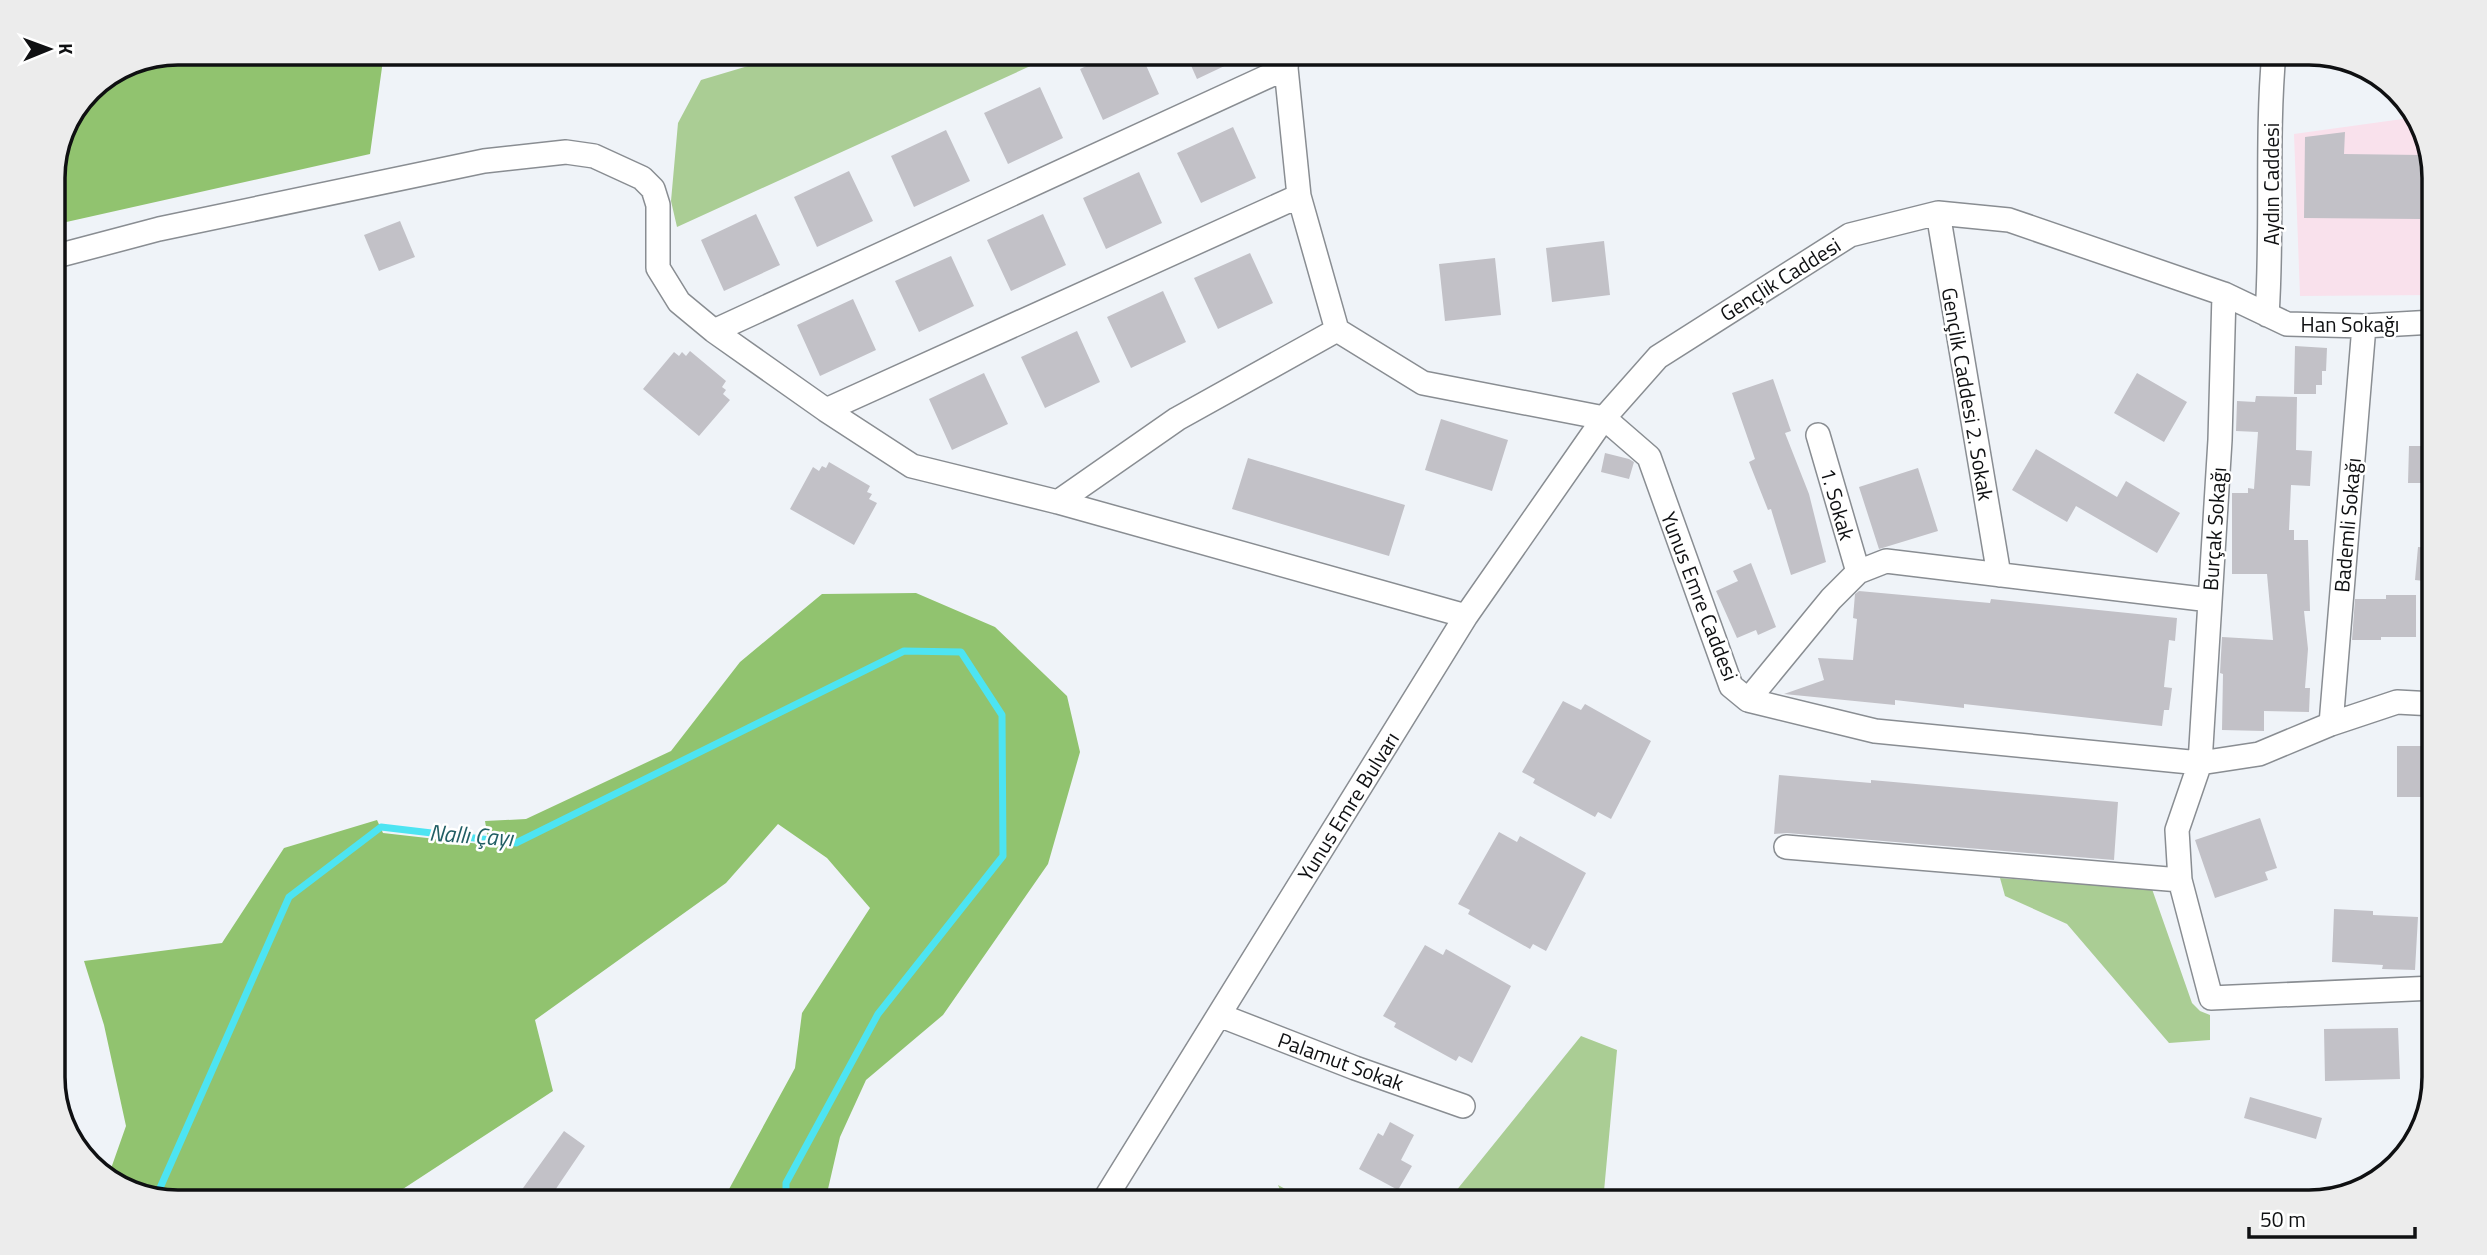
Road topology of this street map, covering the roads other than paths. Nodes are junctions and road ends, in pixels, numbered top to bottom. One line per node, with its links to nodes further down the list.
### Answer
1 (1276, 65): 12 (street)
2 (1287, 65): 4 (street)
3 (2273, 65): 8 (street, Aydın Caddesi)
4 (1299, 196): 11 (street); 13 (street)
5 (1938, 214): 7 (street, Gençlik Caddesi); 14 (street, Gençlik Caddesi); 18 (street, Gençlik Caddesi 2. Sokak)
6 (65, 254): 12 (street)
7 (2224, 294): 8 (street, Gençlik Caddesi); 19 (street, Burçak Sokağı)
8 (2267, 315): 10 (street, Han Sokağı)
9 (2422, 323): 10 (street, Han Sokağı)
10 (2364, 326): 23 (street, Bademli Sokağı)
11 (1337, 330): 14 (street); 16 (street)
12 (714, 331): 13 (street)
13 (826, 410): 16 (street)
14 (1604, 418): 20 (street, Yunus Emre Bulvarı); 21 (street, Yunus Emre Caddesi)
15 (1818, 435): 17 (street, 1. Sokak)
16 (1058, 502): 20 (street)
17 (1858, 572): 18 (street); 21 (street)
18 (1998, 575): 19 (street)
19 (2210, 600): 24 (street, Burçak Sokağı)
20 (1466, 616): 28 (street, Yunus Emre Bulvarı)
21 (1748, 700): 24 (street, Yunus Emre Caddesi)
22 (2422, 703): 23 (street, Yunus Emre Caddesi)
23 (2330, 723): 24 (street, Yunus Emre Caddesi)
24 (2200, 763): 26 (street, Burçak Sokağı)
25 (1787, 847): 26 (street)
26 (2180, 880): 27 (street, Burçak Sokağı)
27 (2422, 989)
28 (1219, 1016): 29 (street, Palamut Sokak); 30 (street, Yunus Emre Bulvarı)
29 (1463, 1105)
30 (1110, 1190)

